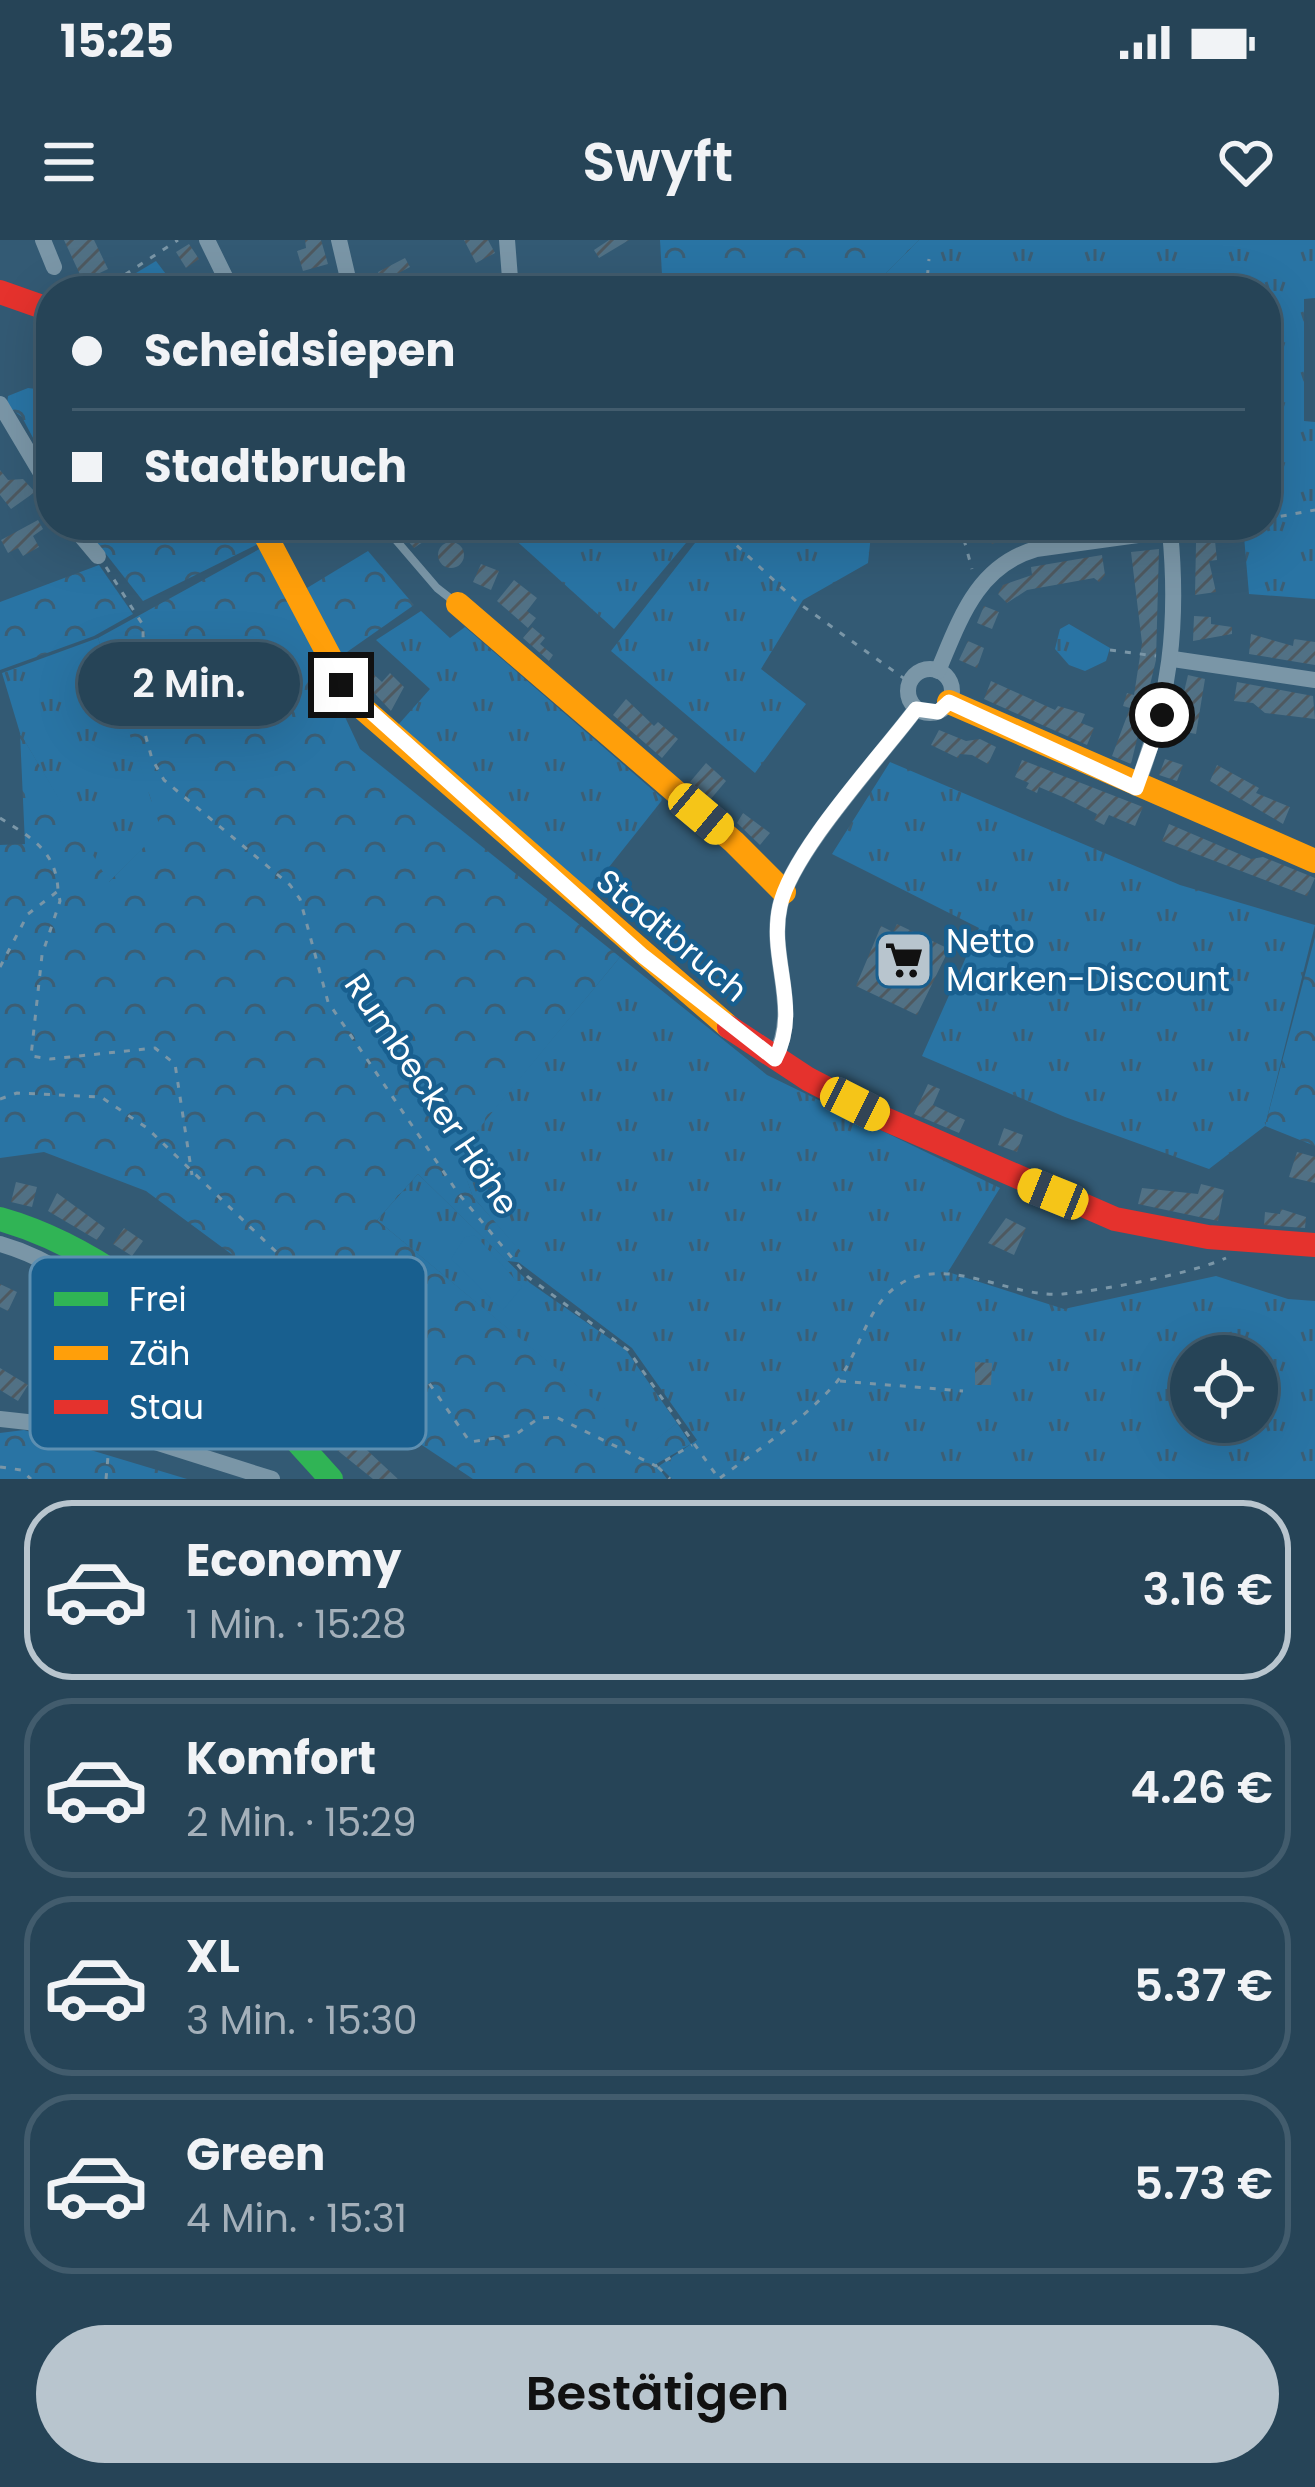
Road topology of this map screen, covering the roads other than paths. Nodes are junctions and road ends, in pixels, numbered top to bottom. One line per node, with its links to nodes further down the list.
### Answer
1 (43, 240): 5 (street)
2 (207, 240): 6 (street)
3 (339, 240): 7 (street)
4 (507, 240): 8 (street)
5 (54, 267)
6 (225, 276)
7 (348, 276)
8 (510, 276)
9 (0, 292): 10 (street)
10 (36, 305)
11 (0, 404): 12 (street)
12 (7, 427): 13 (street)
13 (36, 469)
14 (85, 540): 19 (street)
15 (268, 540): 29 (street, Stadtbruch)
16 (396, 540): 20 (lane)
17 (1103, 540): 22 (street)
18 (1171, 540): 21 (street)
19 (98, 556)
20 (458, 604): 28 (street)
21 (1173, 659): 23 (street); 26 (street)
22 (938, 671): 24 (street); 25 (street)
23 (1315, 680)
24 (949, 702): 25 (street); 26 (street)
25 (916, 709): 28 (street)
26 (1136, 788): 27 (street)
27 (1315, 861)
28 (784, 892): 29 (street)
29 (775, 1059): 32 (street, Stadtbruch)
30 (0, 1220): 34 (street)
31 (0, 1244): 33 (street)
32 (1315, 1245)
33 (36, 1257)
34 (95, 1257)
35 (171, 1449): 37 (street)
36 (304, 1449): 38 (street)
37 (272, 1479)
38 (331, 1479)

